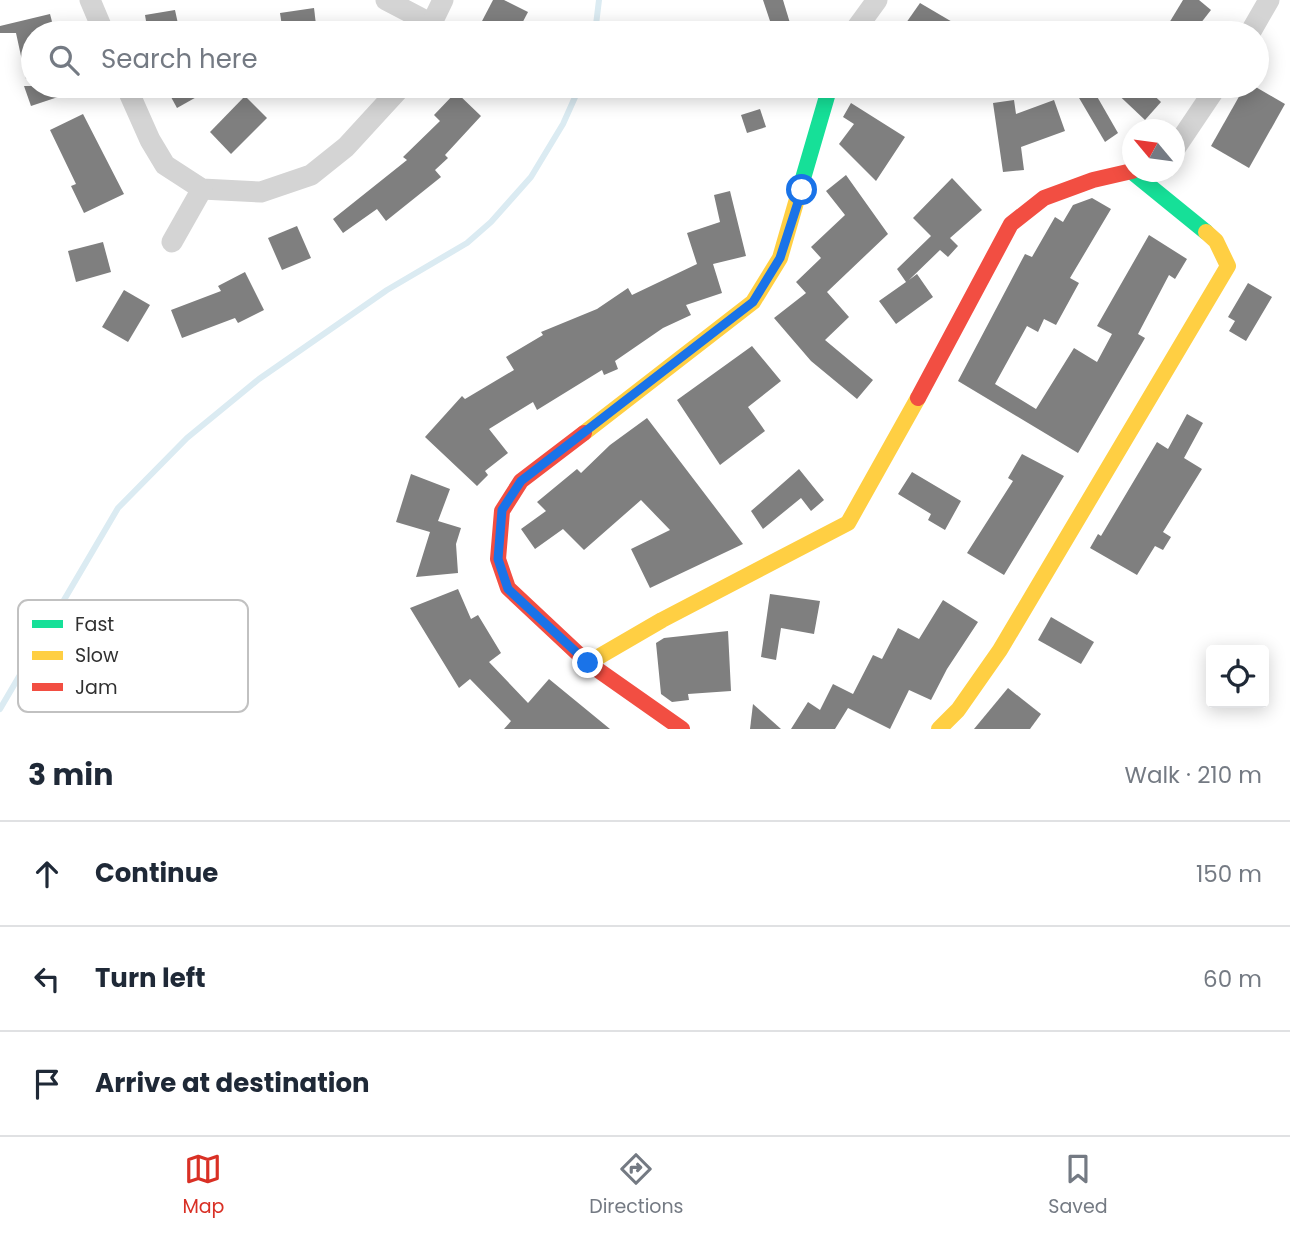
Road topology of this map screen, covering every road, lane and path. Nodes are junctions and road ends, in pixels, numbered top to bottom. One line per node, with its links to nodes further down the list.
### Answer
1 (90, 0): 6 (street)
2 (386, 0): 7 (street)
3 (443, 0): 8 (street)
4 (877, 0): 9 (street)
5 (1266, 2): 10 (street)
6 (99, 21)
7 (418, 21)
8 (434, 21)
9 (862, 21)
10 (1256, 21)
11 (131, 98): 18 (street)
12 (391, 98): 18 (street)
13 (827, 98): 20 (street)
14 (1209, 98): 15 (street)
15 (1185, 134)
16 (1122, 173): 20 (street)
17 (1145, 182): 22 (street)
18 (202, 189): 19 (street)
19 (172, 242)
20 (588, 663): 21 (street)
21 (682, 729)
22 (939, 729)

